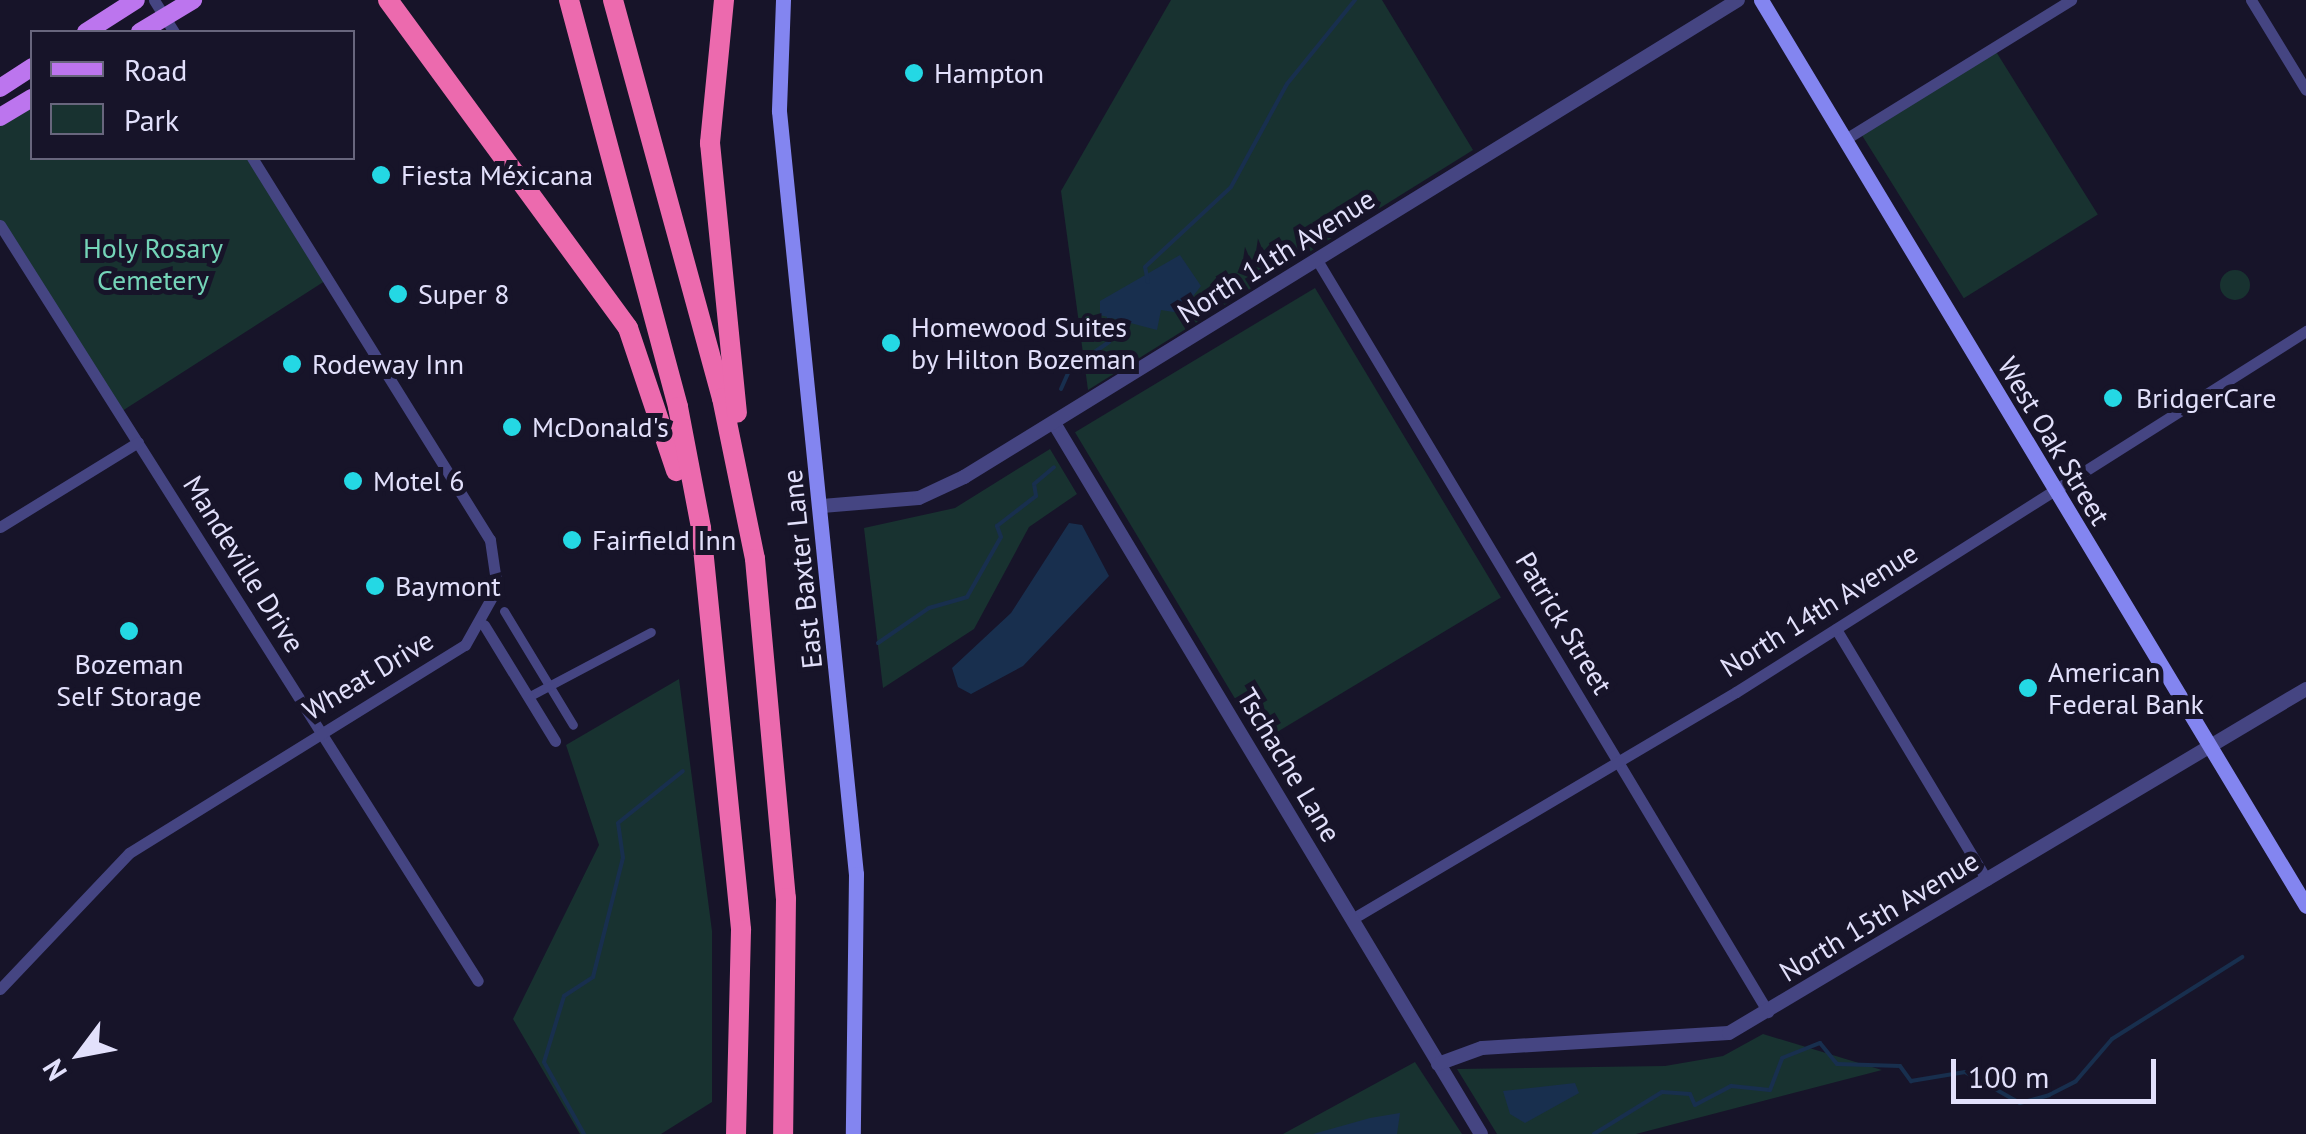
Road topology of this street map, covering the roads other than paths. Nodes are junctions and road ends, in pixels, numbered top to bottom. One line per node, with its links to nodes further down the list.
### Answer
1 (136, 0): 14 (main road)
2 (154, 0): 13 (street)
3 (192, 0): 13 (main road)
4 (388, 0): 35 (highway)
5 (569, 0): 35 (highway)
6 (614, 0): 30 (highway)
7 (724, 0): 30 (highway)
8 (783, 0): 28 (main road, East Baxter Lane)
9 (1738, 0): 23 (street, North 11th Avenue)
10 (1761, 0): 20 (main road, West Oak Street)
11 (2071, 0): 20 (street)
12 (2251, 0): 17 (street)
13 (170, 25)
14 (89, 30)
15 (30, 68): 16 (main road)
16 (0, 88)
17 (2306, 90)
18 (30, 99): 19 (main road)
19 (0, 117)
20 (1844, 140): 27 (main road, West Oak Street)
21 (253, 160): 32 (street)
22 (0, 225): 26 (street, Mandeville Drive)
23 (1317, 260): 25 (street, North 11th Avenue); 43 (street, Patrick Street)
24 (2306, 331): 27 (street, North 14th Avenue)
25 (1054, 423): 28 (street, North 11th Avenue); 46 (street, Tschache Lane)
26 (138, 442): 29 (street); 40 (street, Mandeville Drive)
27 (2053, 488): 33 (street, North 14th Avenue); 42 (main road, West Oak Street)
28 (822, 506): 53 (main road, East Baxter Lane)
29 (0, 527)
30 (755, 559): 52 (highway)
31 (504, 611): 36 (street)
32 (484, 625): 38 (street); 40 (street, Wheat Drive)
33 (1836, 629): 43 (street, North 14th Avenue); 44 (street)
34 (651, 632): 36 (street)
35 (713, 653): 51 (highway)
36 (548, 685): 38 (street); 39 (street)
37 (2306, 689): 42 (street, North 15th Avenue)
38 (528, 697): 41 (street)
39 (572, 726)
40 (322, 732): 47 (street, Mandeville Drive); 48 (street, Wheat Drive)
41 (555, 741)
42 (2208, 746): 44 (street, North 15th Avenue); 45 (main road, West Oak Street)
43 (1618, 761): 46 (street, North 14th Avenue); 49 (street, Patrick Street)
44 (1987, 880): 49 (street, North 15th Avenue)
45 (2306, 906)
46 (1352, 920): 50 (street, Tschache Lane)
47 (478, 982)
48 (0, 989)
49 (1768, 1012): 50 (street, North 15th Avenue)
50 (1438, 1064): 54 (street, Tschache Lane)
51 (736, 1134)
52 (783, 1134)
53 (853, 1134)
54 (1480, 1134)

